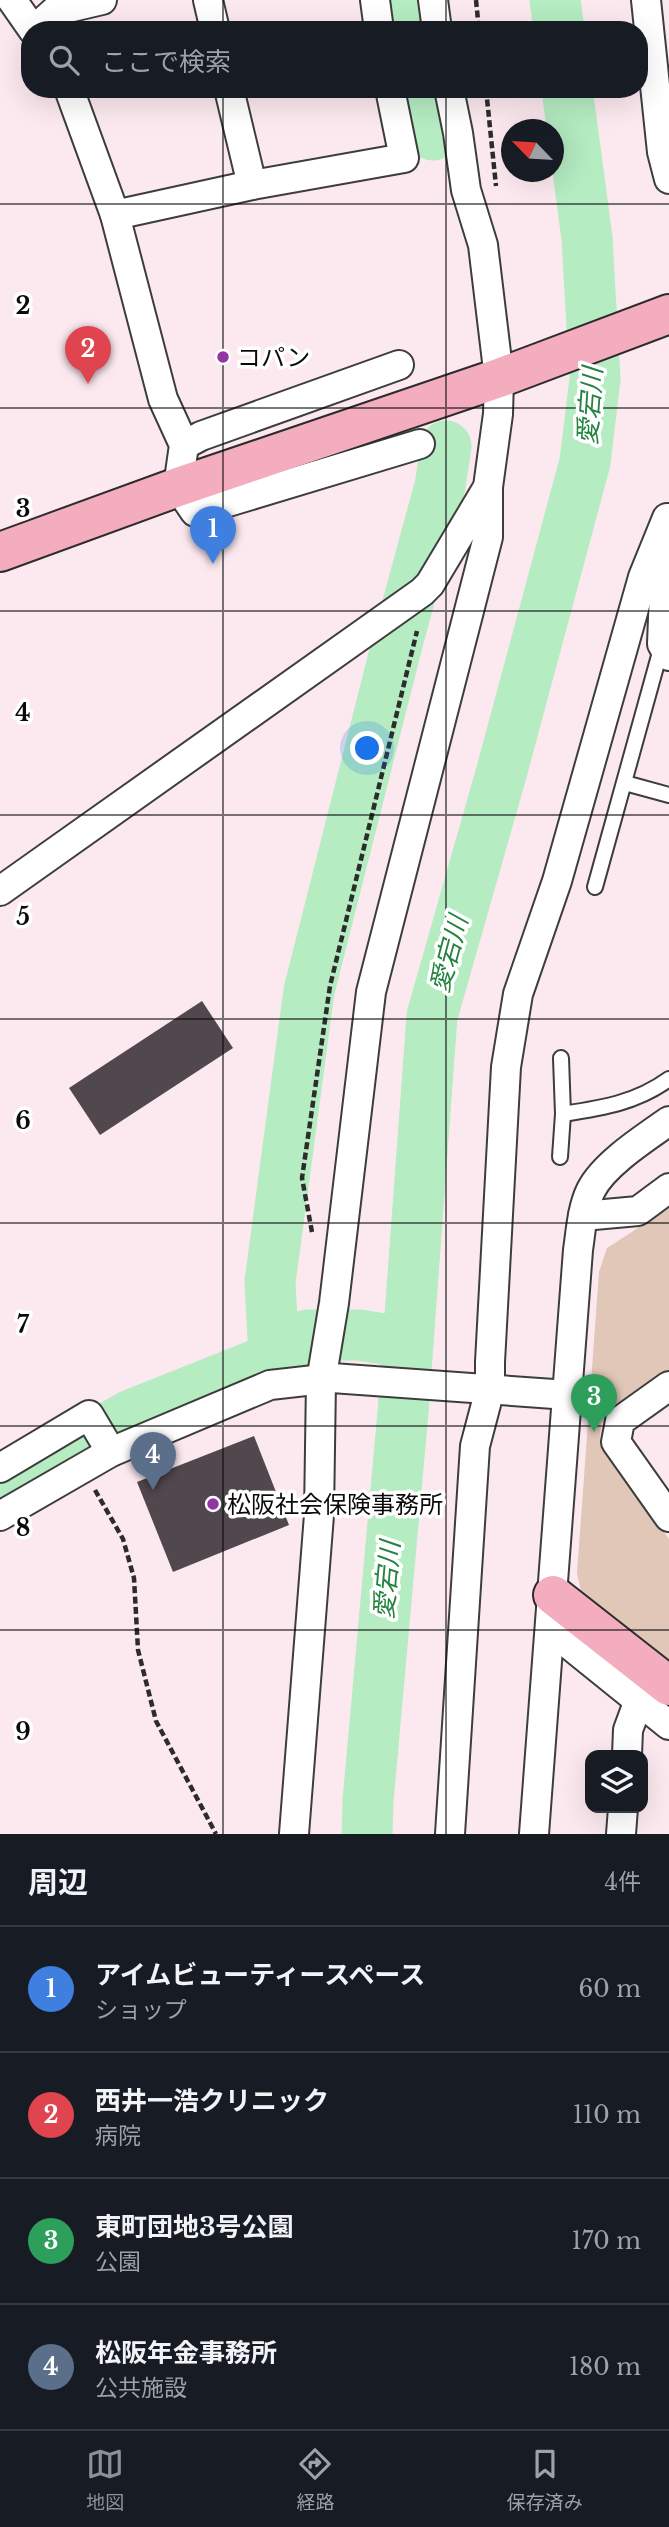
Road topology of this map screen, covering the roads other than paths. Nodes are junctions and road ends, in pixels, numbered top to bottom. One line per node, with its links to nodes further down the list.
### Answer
1 (12, 0): 7 (street)
2 (102, 0): 8 (street)
3 (208, 0): 9 (street)
4 (375, 0): 10 (street)
5 (433, 0): 11 (street)
6 (646, 0): 16 (street)
7 (27, 21)
8 (44, 21)
9 (213, 21)
10 (378, 21)
11 (436, 21)
12 (72, 98): 18 (street)
13 (231, 98): 17 (street)
14 (392, 98): 17 (street)
15 (451, 98): 21 (street)
16 (669, 179)
17 (252, 186): 18 (street)
18 (115, 215): 23 (street)
19 (668, 314): 21 (street)
20 (399, 365): 23 (street)
21 (499, 378): 24 (street); 25 (street)
22 (420, 444): 24 (street)
23 (184, 445): 24 (street)
24 (178, 487): 27 (street)
25 (488, 487): 32 (street); 40 (street)
26 (668, 512): 28 (street); 42 (street)
27 (0, 552)
28 (666, 650): 29 (lane)
29 (625, 783): 30 (lane); 31 (lane)
30 (669, 795)
31 (594, 887)
32 (0, 891)
33 (561, 1058): 35 (lane)
34 (669, 1079): 35 (lane)
35 (563, 1114): 37 (lane)
36 (669, 1121): 39 (street)
37 (560, 1157)
38 (669, 1188): 39 (street)
39 (583, 1216): 43 (street)
40 (326, 1372): 42 (street); 44 (street); 53 (street)
41 (669, 1386): 46 (street)
42 (490, 1389): 43 (street); 54 (street)
43 (568, 1395): 48 (street)
44 (110, 1452): 45 (street); 47 (street)
45 (0, 1468)
46 (666, 1505)
47 (4, 1508)
48 (552, 1612): 49 (street); 55 (street)
49 (654, 1693): 50 (street); 51 (street)
50 (669, 1725)
51 (627, 1750)
52 (623, 1813): 56 (street)
53 (294, 1834)
54 (450, 1834)
55 (534, 1834)
56 (621, 1834)

